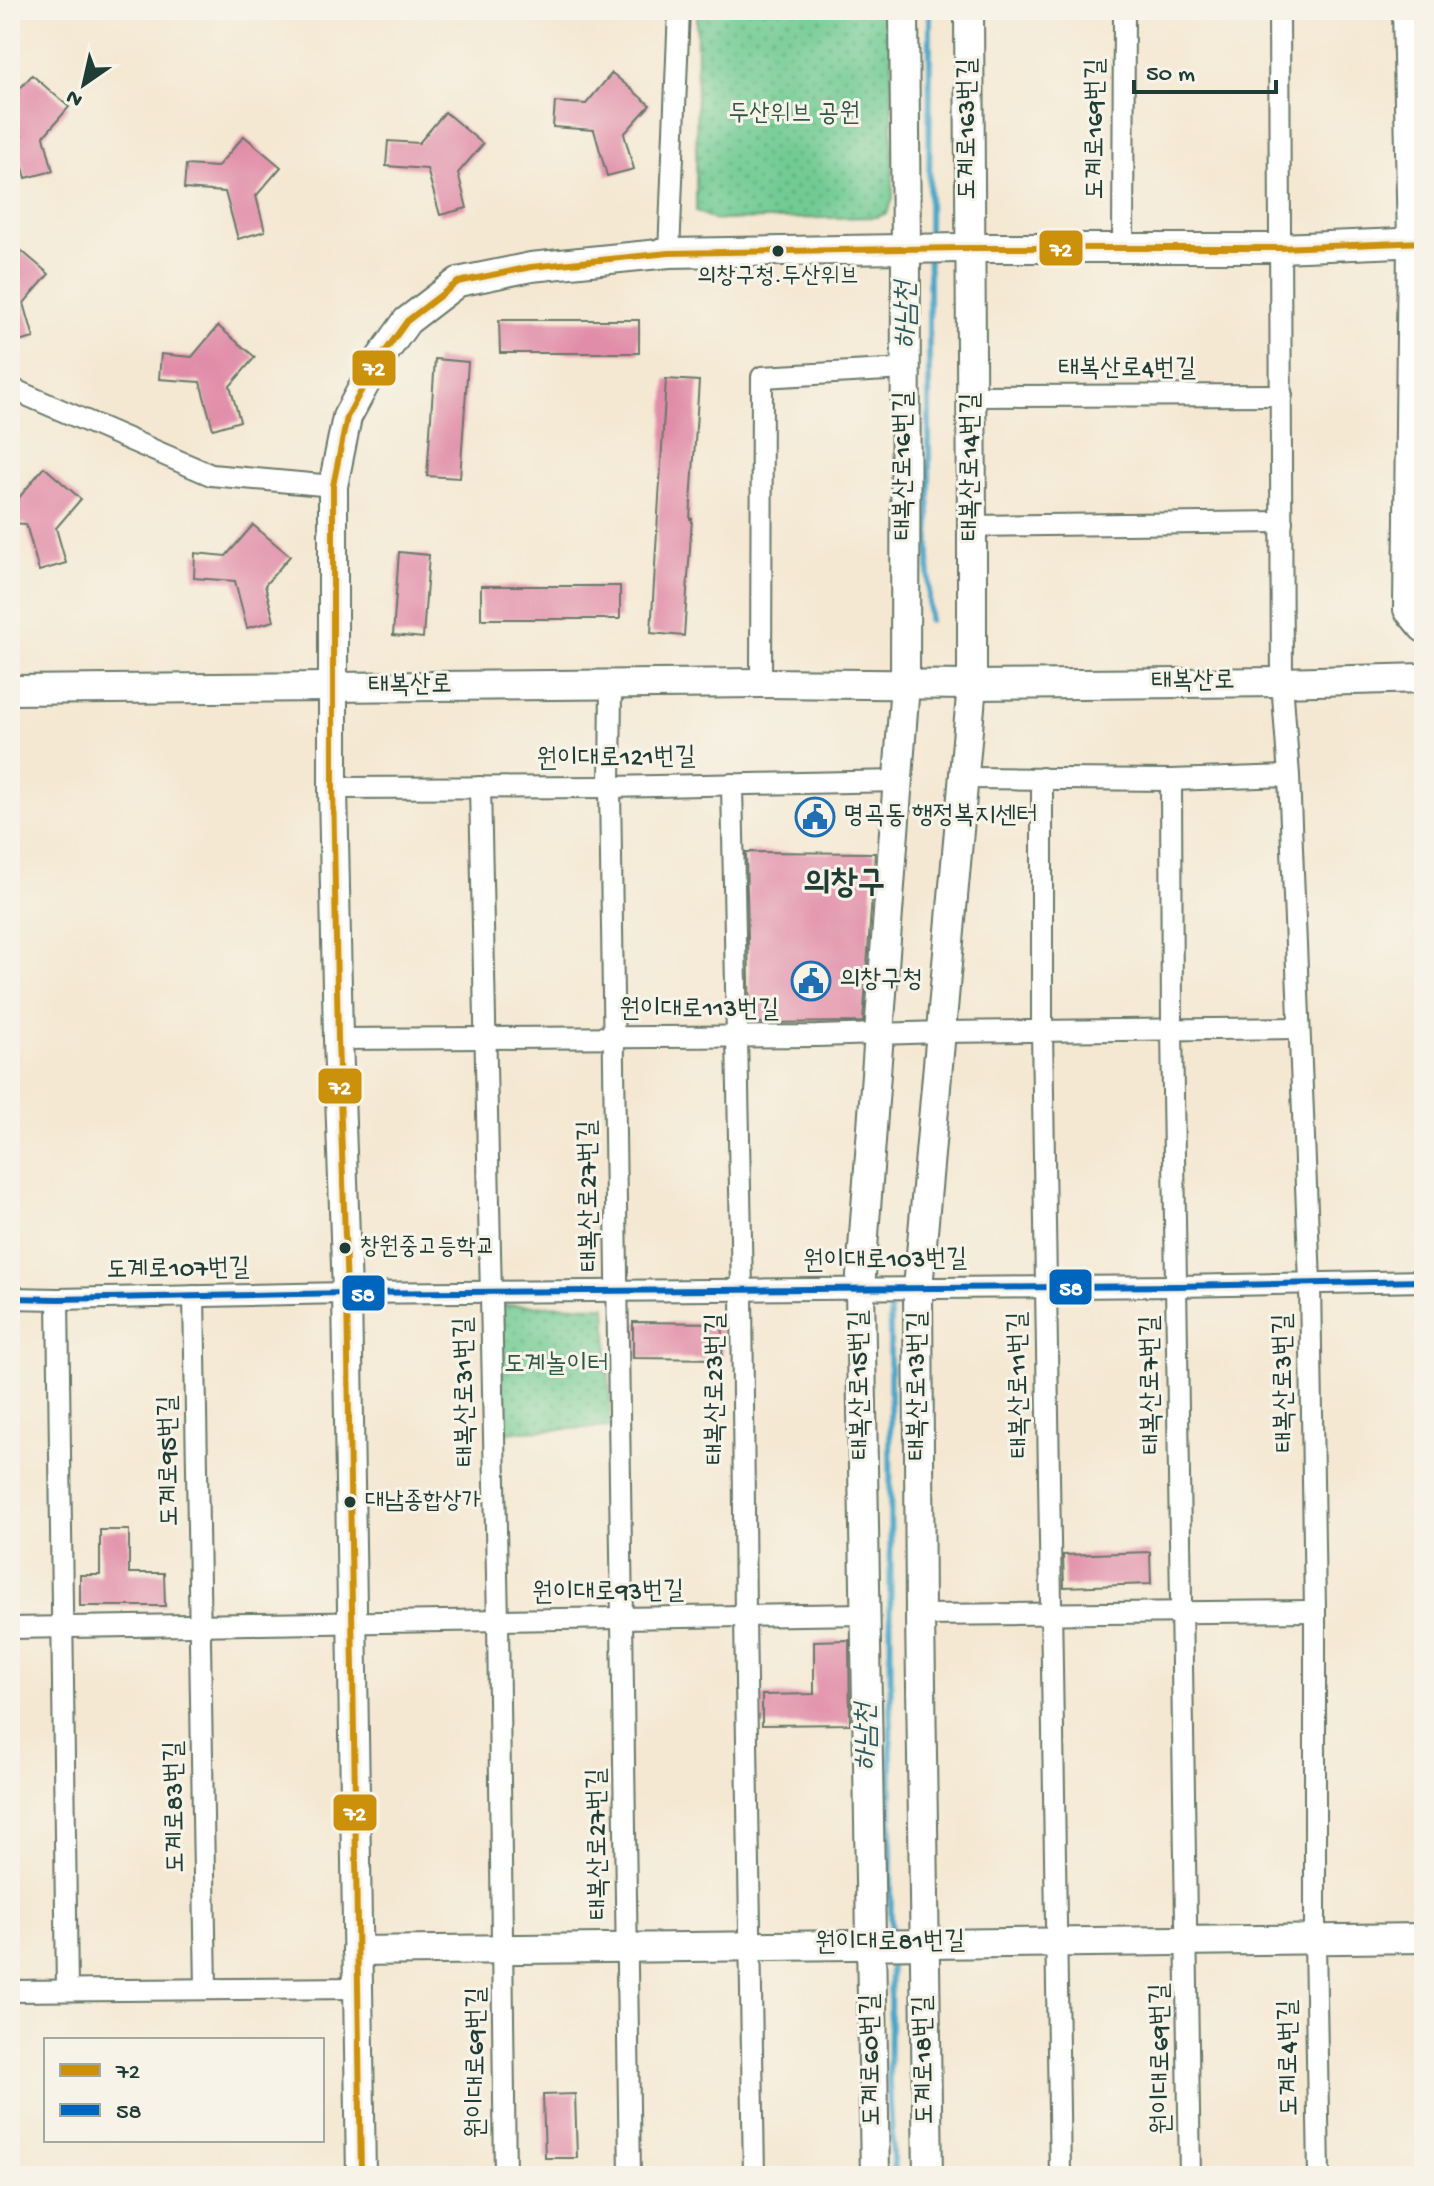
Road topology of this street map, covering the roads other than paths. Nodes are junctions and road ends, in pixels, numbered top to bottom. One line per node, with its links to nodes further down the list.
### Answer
1 (679, 10): 12 (street)
2 (904, 10): 11 (street, 태복산로16번길)
3 (969, 10): 8 (street, 도계로163번길)
4 (1124, 10): 9 (street, 도계로169번길)
5 (1279, 10): 10 (street)
6 (1408, 10): 7 (main road)
7 (1418, 242): 10 (street); 20 (main road)
8 (965, 248): 9 (street); 11 (street); 16 (street, 태복산로14번길)
9 (1123, 248): 10 (street)
10 (1280, 248): 15 (street)
11 (911, 249): 12 (street); 13 (street, 태복산로16번길)
12 (669, 253): 17 (street)
13 (905, 369): 23 (street); 25 (street, 태복산로16번길)
14 (10, 388): 17 (street)
15 (1282, 395): 16 (street, 태복산로4번길); 18 (street)
16 (972, 396): 19 (street, 태복산로14번길)
17 (333, 486): 27 (street)
18 (1282, 522): 19 (street); 22 (street)
19 (972, 526): 26 (street, 태복산로14번길)
20 (1424, 627)
21 (1424, 678): 22 (street, 태복산로)
22 (1282, 682): 26 (street, 태복산로); 29 (street, 태복산로3번길)
23 (761, 683): 24 (street, 태복산로); 25 (street, 태복산로)
24 (611, 684): 27 (street, 태복산로); 36 (street, 태복산로27번길)
25 (909, 684): 26 (street, 태복산로); 33 (street, 태복산로15번길)
26 (967, 685): 30 (street, 태복산로13번길)
27 (333, 688): 28 (street, 태복산로); 37 (street)
28 (10, 690)
29 (1289, 776): 32 (street); 38 (street, 태복산로3번길)
30 (965, 778): 31 (street); 41 (street, 태복산로13번길)
31 (1042, 778): 32 (street); 40 (street, 태복산로11번길)
32 (1171, 780): 39 (street, 태복산로7번길)
33 (899, 781): 34 (street, 원이대로121번길); 42 (street, 태복산로15번길)
34 (732, 784): 36 (street, 원이대로121번길); 43 (street, 태복산로23번길)
35 (480, 787): 36 (street, 원이대로121번길); 37 (street, 원이대로121번길); 44 (street, 태복산로31번길)
36 (610, 787): 45 (street, 태복산로27번길)
37 (333, 788): 46 (street)
38 (1299, 1028): 39 (street, 원이대로113번길); 48 (street, 태복산로3번길)
39 (1172, 1029): 40 (street, 원이대로113번길); 50 (street, 태복산로7번길)
40 (1042, 1031): 41 (street, 원이대로113번길); 49 (street, 태복산로11번길)
41 (940, 1032): 42 (street, 원이대로113번길); 51 (street, 태복산로13번길)
42 (880, 1033): 43 (street, 원이대로113번길); 52 (street, 태복산로15번길)
43 (737, 1036): 45 (street, 원이대로113번길); 53 (street, 태복산로23번길)
44 (486, 1038): 45 (street, 원이대로113번길); 46 (street, 원이대로113번길); 55 (street, 태복산로31번길)
45 (615, 1038): 54 (street, 태복산로27번길)
46 (338, 1039): 56 (street)
47 (1424, 1281): 48 (street, 원이대로103번길)
48 (1310, 1282): 50 (street, 원이대로103번길); 60 (street, 태복산로3번길)
49 (1045, 1286): 50 (street, 원이대로103번길); 51 (street, 원이대로103번길); 61 (street, 태복산로11번길)
50 (1178, 1286): 62 (street, 태복산로7번길)
51 (918, 1288): 52 (street, 원이대로103번길); 64 (street, 태복산로13번길)
52 (860, 1289): 53 (street, 원이대로103번길); 63 (street, 태복산로15번길)
53 (742, 1290): 54 (street, 원이대로103번길); 65 (street, 태복산로23번길)
54 (618, 1291): 55 (street, 원이대로103번길); 66 (street, 태복산로27번길)
55 (491, 1292): 56 (street, 원이대로103번길); 68 (street, 태복산로31번길)
56 (347, 1293): 57 (street, 도계로107번길); 67 (street)
57 (194, 1296): 59 (street, 도계로107번길); 69 (street, 도계로95번길)
58 (10, 1298): 59 (street, 도계로107번길)
59 (58, 1299): 71 (street)
60 (1315, 1611): 62 (street); 73 (street, 태복산로3번길)
61 (1051, 1613): 62 (street); 64 (street); 75 (street, 태복산로11번길)
62 (1182, 1613): 74 (street, 태복산로7번길)
63 (866, 1614): 65 (street, 원이대로93번길); 76 (street, 태복산로15번길)
64 (920, 1615): 77 (street, 태복산로13번길)
65 (745, 1618): 66 (street, 원이대로93번길); 78 (street, 태복산로23번길)
66 (622, 1620): 68 (street, 원이대로93번길); 79 (street, 태복산로27번길)
67 (351, 1622): 68 (street, 원이대로93번길); 69 (street); 81 (street)
68 (498, 1622): 80 (street, 태복산로31번길)
69 (200, 1625): 71 (street); 83 (street, 도계로83번길)
70 (10, 1628): 71 (street)
71 (62, 1628): 84 (street)
72 (1424, 1938): 73 (street, 원이대로81번길)
73 (1315, 1939): 74 (street, 원이대로81번길); 94 (street, 도계로4번길)
74 (1187, 1940): 75 (street, 원이대로81번길); 93 (street, 원이대로69번길)
75 (1056, 1942): 77 (street, 원이대로81번길); 92 (street)
76 (875, 1944): 77 (street, 원이대로81번길); 78 (street, 원이대로81번길); 90 (street, 도계로60번길)
77 (917, 1944): 91 (street, 도계로18번길)
78 (750, 1946): 79 (street, 원이대로81번길); 89 (street)
79 (628, 1947): 80 (street, 원이대로81번길); 88 (street)
80 (503, 1949): 81 (street, 원이대로81번길); 87 (street, 원이대로69번길)
81 (357, 1951): 82 (street)
82 (357, 1988): 83 (street); 86 (street)
83 (206, 1989): 84 (street)
84 (67, 1990): 85 (street)
85 (10, 1991)
86 (361, 2176)
87 (505, 2176)
88 (630, 2176)
89 (754, 2176)
90 (875, 2176)
91 (928, 2176)
92 (1060, 2176)
93 (1190, 2176)
94 (1319, 2176)

